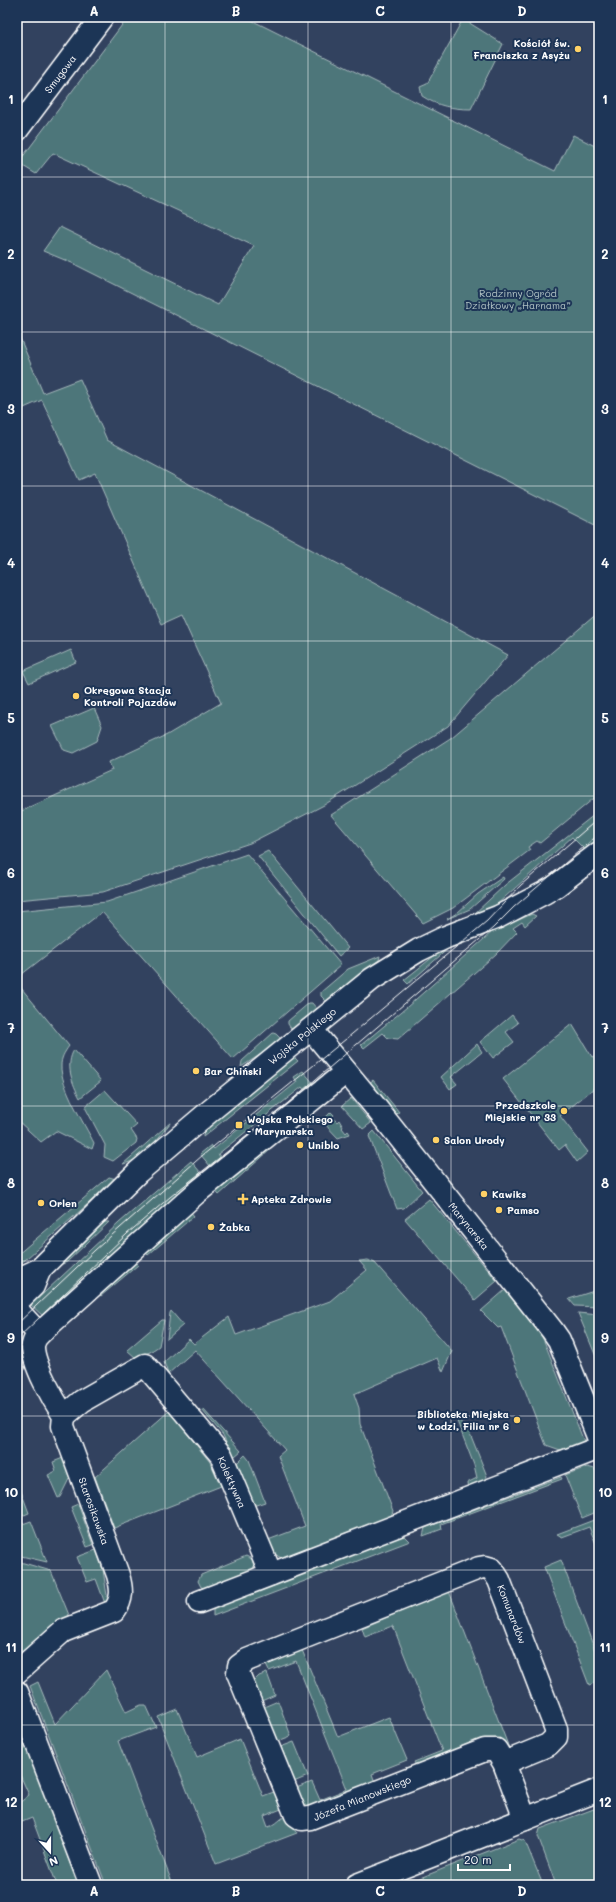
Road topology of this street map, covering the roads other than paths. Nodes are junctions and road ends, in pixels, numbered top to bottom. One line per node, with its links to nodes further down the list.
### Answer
1 (102, 17): 2 (street, Smugowa)
2 (17, 130)
3 (599, 853): 4 (street, Wojska Polskiego)
4 (311, 1029): 5 (street, Marynarska); 6 (street, Wojska Polskiego)
5 (346, 1072): 10 (street); 12 (street, Marynarska)
6 (40, 1269): 7 (street, Wojska Polskiego); 8 (street, Wojska Polskiego)
7 (17, 1280)
8 (17, 1302)
9 (17, 1310): 10 (street)
10 (39, 1334): 11 (street, Starosikawska)
11 (64, 1416): 14 (street, Kolektywna); 17 (street, Starosikawska)
12 (599, 1439)
13 (599, 1448): 14 (street)
14 (271, 1574): 15 (street)
15 (199, 1602)
16 (239, 1666): 19 (street, Józefa Mianowskiego); 19 (street, Komunardów)
17 (17, 1672)
18 (17, 1692): 22 (street)
19 (504, 1763): 21 (street)
20 (599, 1790): 21 (street)
21 (525, 1819): 23 (street)
22 (91, 1885)
23 (357, 1885)

